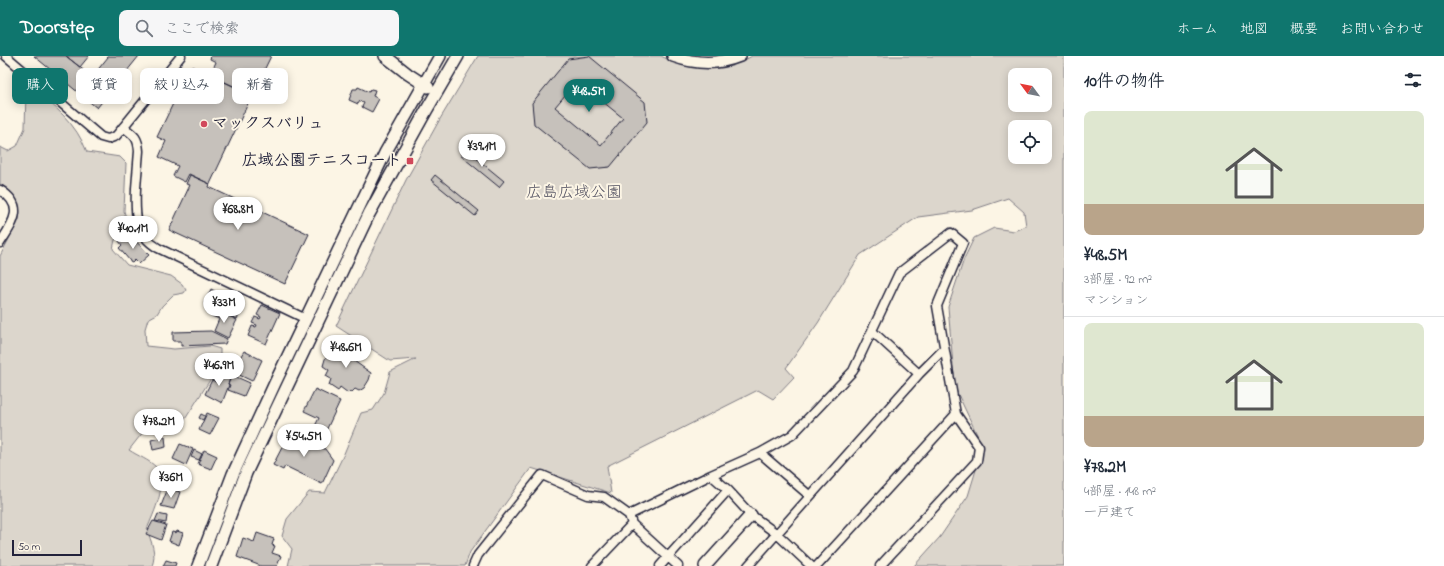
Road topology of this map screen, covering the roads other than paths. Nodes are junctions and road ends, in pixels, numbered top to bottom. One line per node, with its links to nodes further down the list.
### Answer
1 (6, 56): 10 (street)
2 (181, 56): 10 (street)
3 (385, 56): 8 (street)
4 (440, 56): 8 (street)
5 (458, 56): 9 (street)
6 (673, 56): 7 (street)
7 (740, 56)
8 (423, 84): 9 (street); 13 (street)
9 (436, 92): 28 (street)
10 (123, 128): 13 (street)
11 (0, 190): 12 (street)
12 (0, 243)
13 (306, 319): 27 (street)
14 (872, 331): 15 (street); 16 (street); 18 (street)
15 (944, 349): 16 (street); 17 (street)
16 (919, 374): 21 (street)
17 (956, 414): 36 (street); 37 (street)
18 (760, 453): 19 (street); 21 (street)
19 (711, 474): 20 (street); 23 (street)
20 (728, 490): 22 (street); 26 (street)
21 (810, 496): 25 (street)
22 (751, 515): 25 (street); 33 (street)
23 (629, 516): 24 (street); 29 (street)
24 (632, 524): 26 (street); 30 (street)
25 (777, 534): 34 (street); 35 (street)
26 (668, 557): 31 (street); 32 (street)
27 (198, 566)
28 (211, 566)
29 (473, 566)
30 (592, 566)
31 (660, 566)
32 (678, 566)
33 (705, 566)
34 (748, 566)
35 (811, 566)
36 (817, 566)
37 (880, 566)

